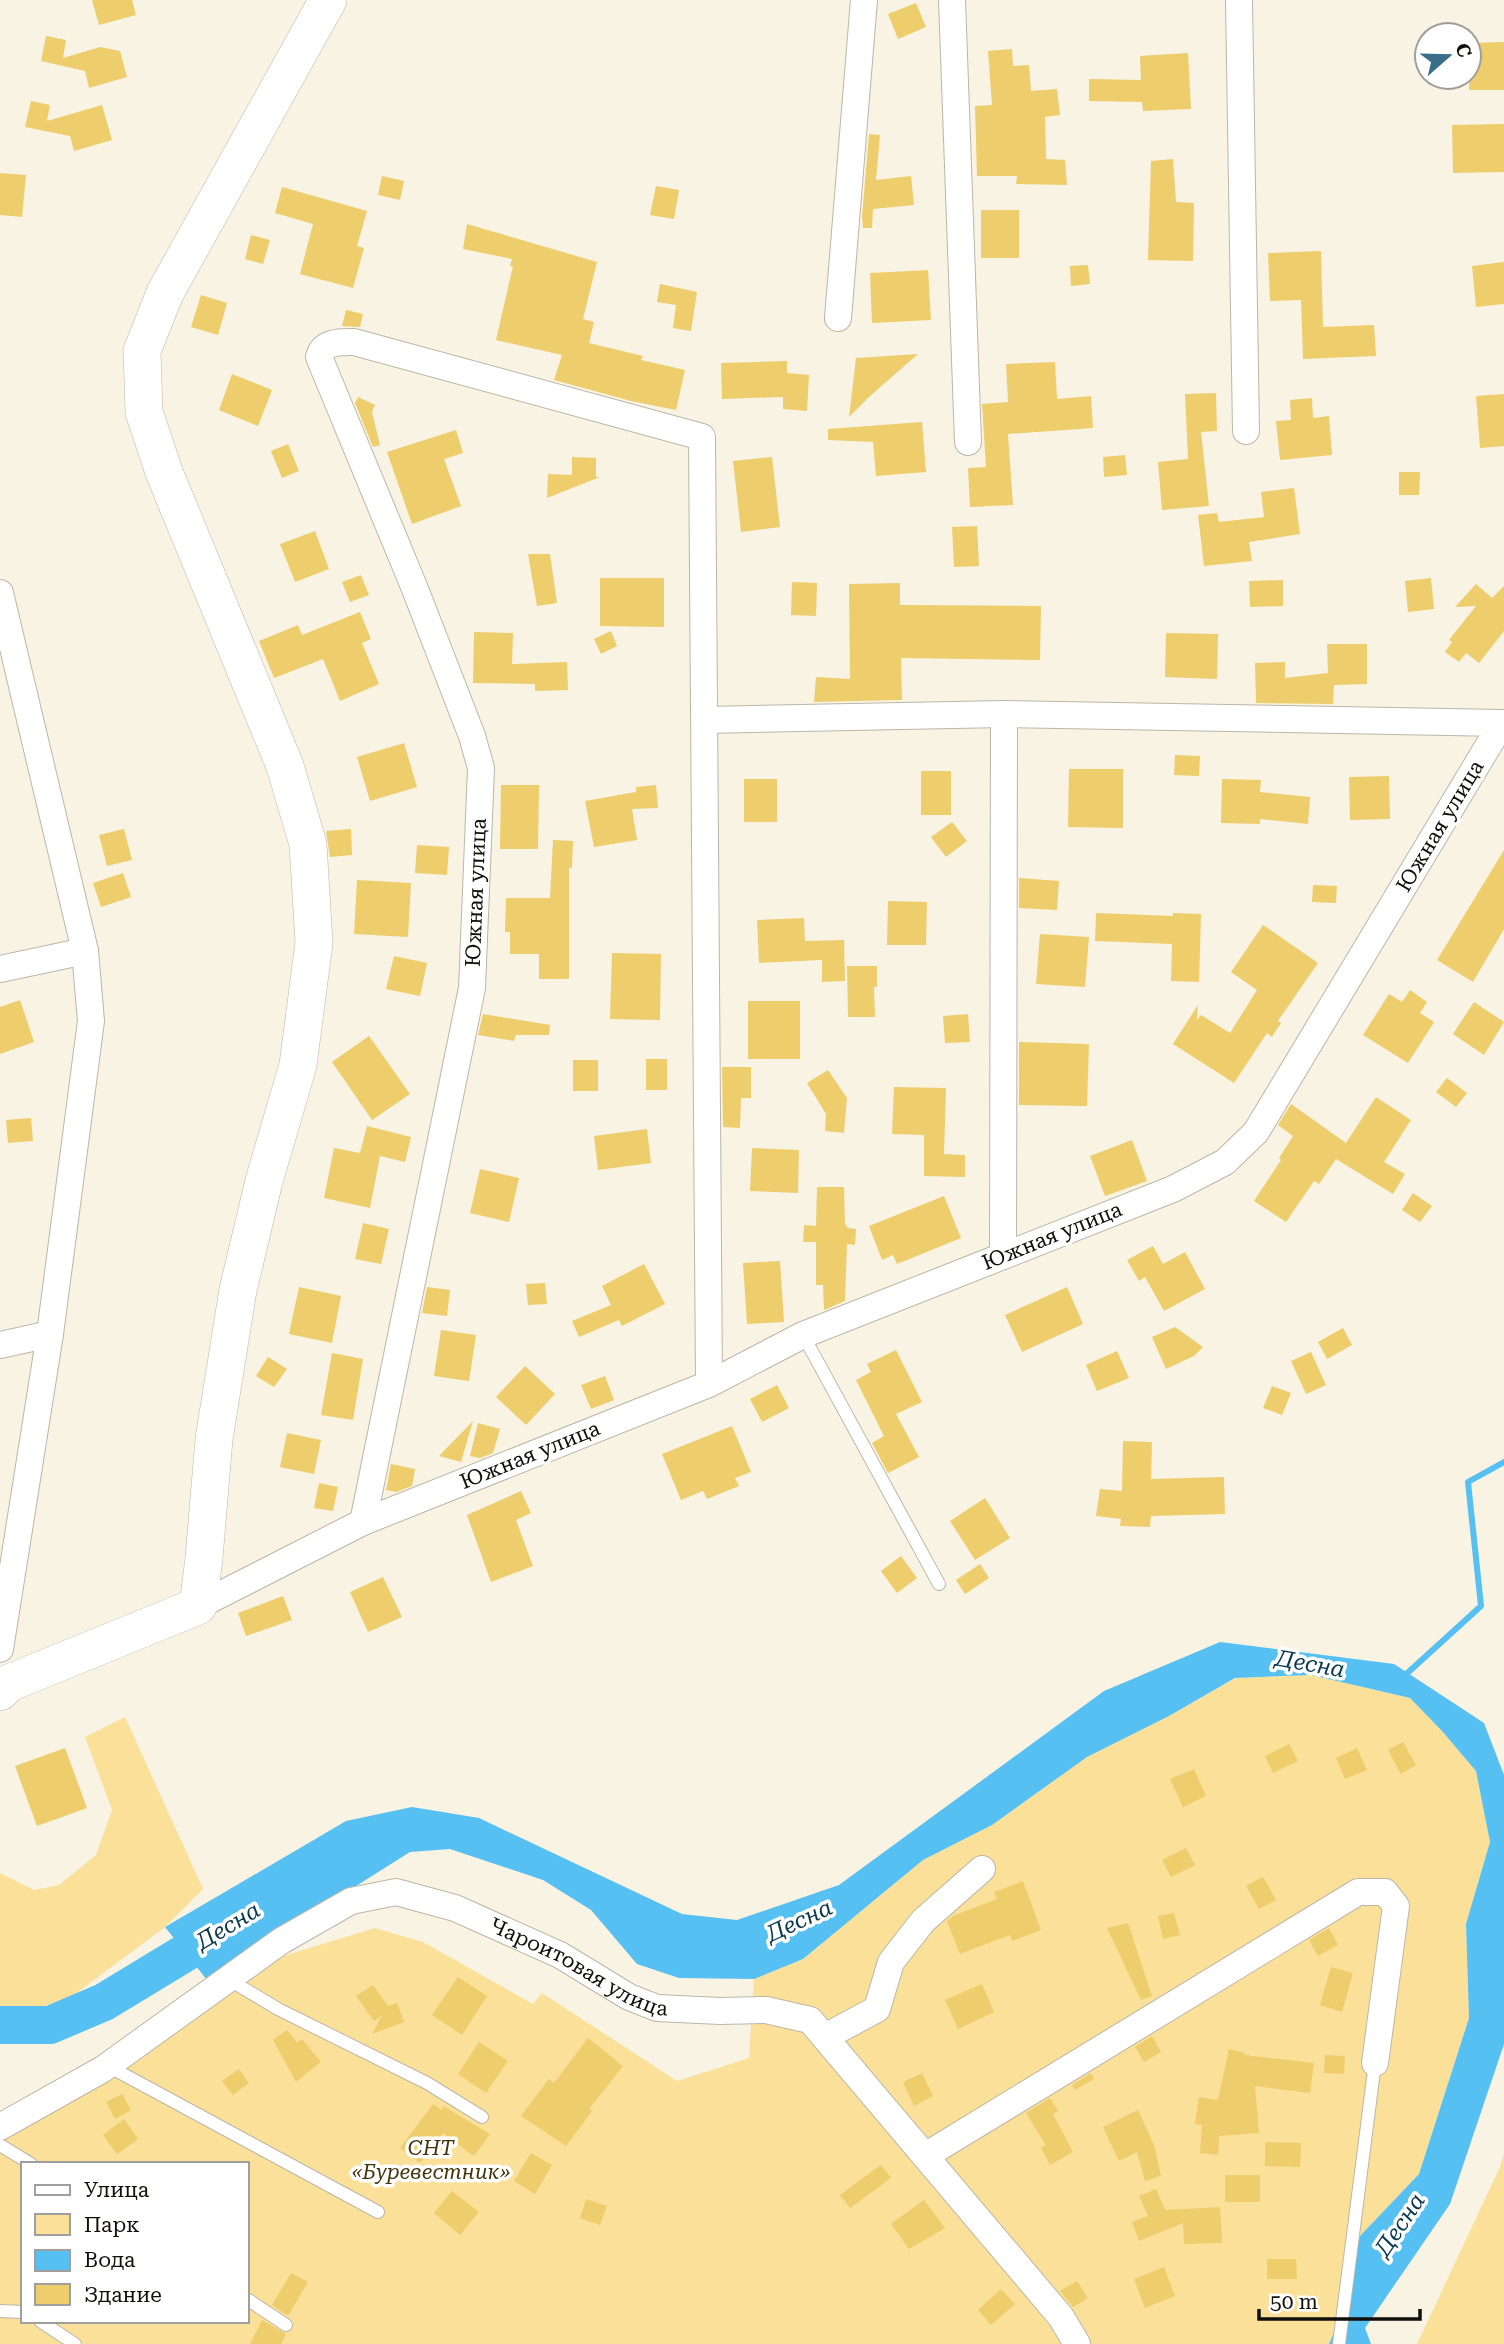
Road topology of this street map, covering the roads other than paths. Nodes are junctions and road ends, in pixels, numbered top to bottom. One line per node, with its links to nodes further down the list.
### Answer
1 (328, 0): 21 (street)
2 (864, 0): 5 (street)
3 (952, 0): 7 (street)
4 (1239, 0): 6 (street)
5 (838, 318)
6 (1246, 431)
7 (968, 442)
8 (1, 596): 12 (street)
9 (1004, 714): 10 (street, Южная улица); 11 (street, Южная улица); 14 (street)
10 (705, 720): 18 (street); 19 (street, Южная улица)
11 (1503, 722): 14 (street, Южная улица)
12 (85, 951): 13 (street); 15 (street)
13 (0, 970)
14 (1003, 1256): 16 (street, Южная улица)
15 (50, 1334): 17 (street); 22 (street)
16 (803, 1335): 18 (street, Южная улица); 20 (lane)
17 (0, 1345)
18 (709, 1384): 19 (street, Южная улица)
19 (363, 1522): 21 (street)
20 (939, 1584)
21 (198, 1606): 22 (street)
22 (2, 1670)
23 (982, 1869): 25 (street)
24 (228, 1979): 25 (street, Чароитовая улица); 27 (street, Чароитовая улица); 28 (lane)
25 (825, 2037): 31 (street, Чароитовая улица)
26 (1375, 2063): 31 (street); 41 (lane)
27 (107, 2066): 29 (street, Чароитовая улица); 33 (lane)
28 (482, 2117)
29 (0, 2127)
30 (0, 2145): 32 (lane)
31 (925, 2156): 40 (street, Чароитовая улица)
32 (28, 2162)
33 (378, 2213)
34 (248, 2300): 38 (lane)
35 (0, 2311): 36 (lane)
36 (21, 2312)
37 (43, 2323): 39 (lane)
38 (286, 2325)
39 (75, 2344)
40 (1077, 2344)
41 (1339, 2344)

